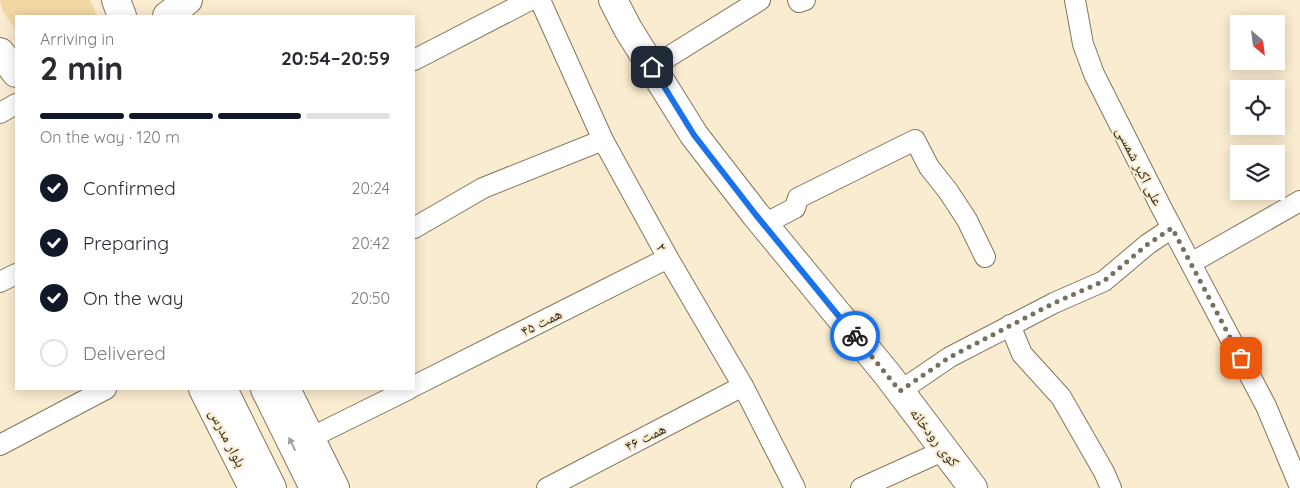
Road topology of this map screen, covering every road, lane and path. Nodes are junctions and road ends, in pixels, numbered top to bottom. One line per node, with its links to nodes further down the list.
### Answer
1 (116, 0): 10 (street)
2 (188, 0): 11 (street)
3 (530, 0): 13 (street)
4 (540, 0): 18 (street, ۲)
5 (613, 0): 14 (street, کوی رودخانه)
6 (760, 0): 14 (street)
7 (798, 0): 8 (street)
8 (805, 0)
9 (1076, 0): 22 (street, علی اکبر شمسی)
10 (122, 15)
11 (168, 15)
12 (0, 52): 15 (street)
13 (415, 59)
14 (652, 67): 20 (street, کوی رودخانه)
15 (15, 72)
16 (15, 105): 17 (street)
17 (0, 113)
18 (603, 140): 21 (street); 24 (street, ۲)
19 (1300, 201): 25 (street)
20 (764, 224): 23 (street); 37 (street, کوی رودخانه)
21 (415, 227)
22 (1172, 228): 25 (street, علی اکبر شمسی); 28 (street)
23 (985, 257)
24 (668, 258): 29 (street, همت ۴۵); 30 (street, ۲)
25 (1191, 263): 49 (street, علی اکبر شمسی)
26 (15, 274): 27 (street)
27 (0, 282)
28 (1010, 325): 37 (street); 48 (street)
29 (415, 385)
30 (743, 386): 44 (street, همت ۴۶); 45 (street, ۲)
31 (104, 390): 39 (street)
32 (204, 390): 41 (street, بلوار مدرس)
33 (223, 390): 41 (street, بلوار مدرس)
34 (265, 390): 42 (street, one-way to 34)
35 (286, 390): 38 (street)
36 (407, 390): 38 (street)
37 (900, 391): 40 (street, کوی رودخانه)
38 (310, 438): 43 (street)
39 (0, 445)
40 (945, 450): 46 (street); 47 (street, کوی رودخانه)
41 (254, 487)
42 (314, 488)
43 (335, 488)
44 (547, 488)
45 (795, 488)
46 (861, 488)
47 (973, 488)
48 (1111, 488)
49 (1300, 488)

